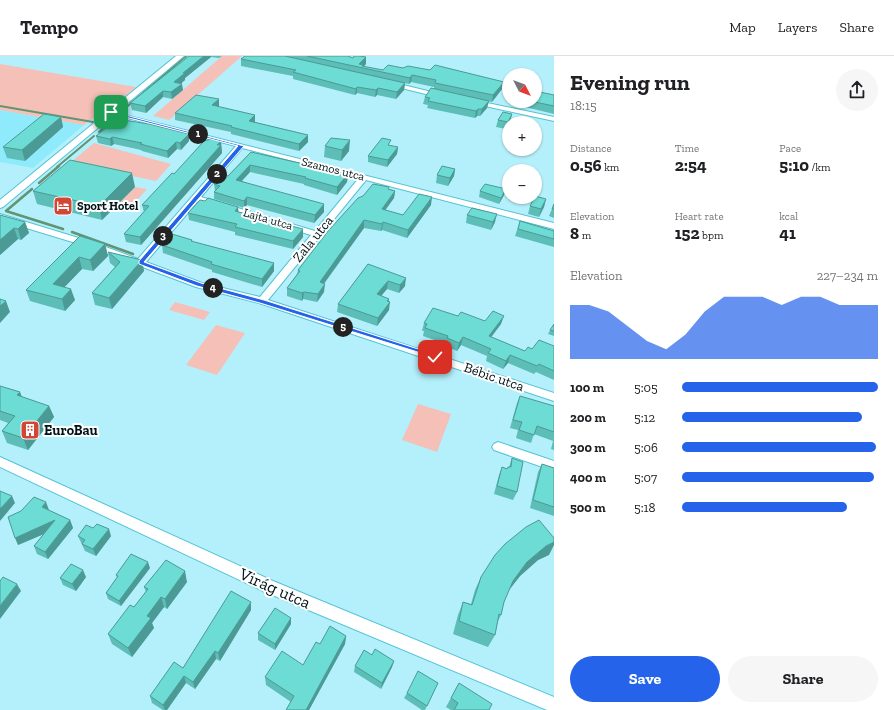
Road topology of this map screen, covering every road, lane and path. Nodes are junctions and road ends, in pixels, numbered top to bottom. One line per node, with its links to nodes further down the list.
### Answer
1 (180, 56): 5 (street)
2 (386, 83): 3 (street)
3 (452, 98)
4 (467, 101): 6 (street)
5 (111, 112): 7 (street, Szamos utca); 10 (street)
6 (554, 119)
7 (241, 146): 8 (street, Szamos utca); 9 (street)
8 (364, 177): 12 (street, Szamos utca); 13 (street, Zala utca)
9 (196, 198): 13 (street, Lajta utca); 14 (street)
10 (0, 205)
11 (0, 217): 14 (street, Bébic utca)
12 (554, 226)
13 (317, 234): 15 (street, Zala utca)
14 (141, 262): 15 (street, Bébic utca)
15 (262, 301): 16 (street, Bébic utca)
16 (554, 398)
17 (498, 447): 19 (street)
18 (0, 462): 20 (street, Virág utca)
19 (554, 466)
20 (554, 705)

